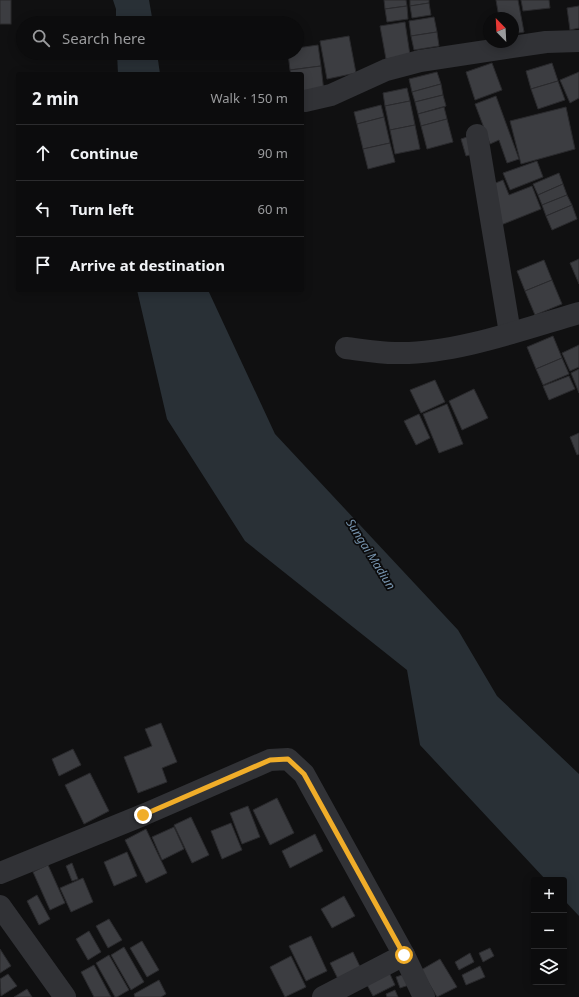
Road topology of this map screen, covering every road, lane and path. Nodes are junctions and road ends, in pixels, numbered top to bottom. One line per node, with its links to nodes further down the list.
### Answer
1 (579, 41): 2 (street)
2 (305, 101)
3 (477, 135): 5 (street)
4 (579, 314): 5 (street)
5 (510, 333): 6 (street)
6 (346, 348)
7 (0, 873): 9 (street)
8 (0, 906): 10 (street)
9 (404, 955): 11 (street); 12 (street)
10 (65, 997)
11 (323, 997)
12 (424, 997)

